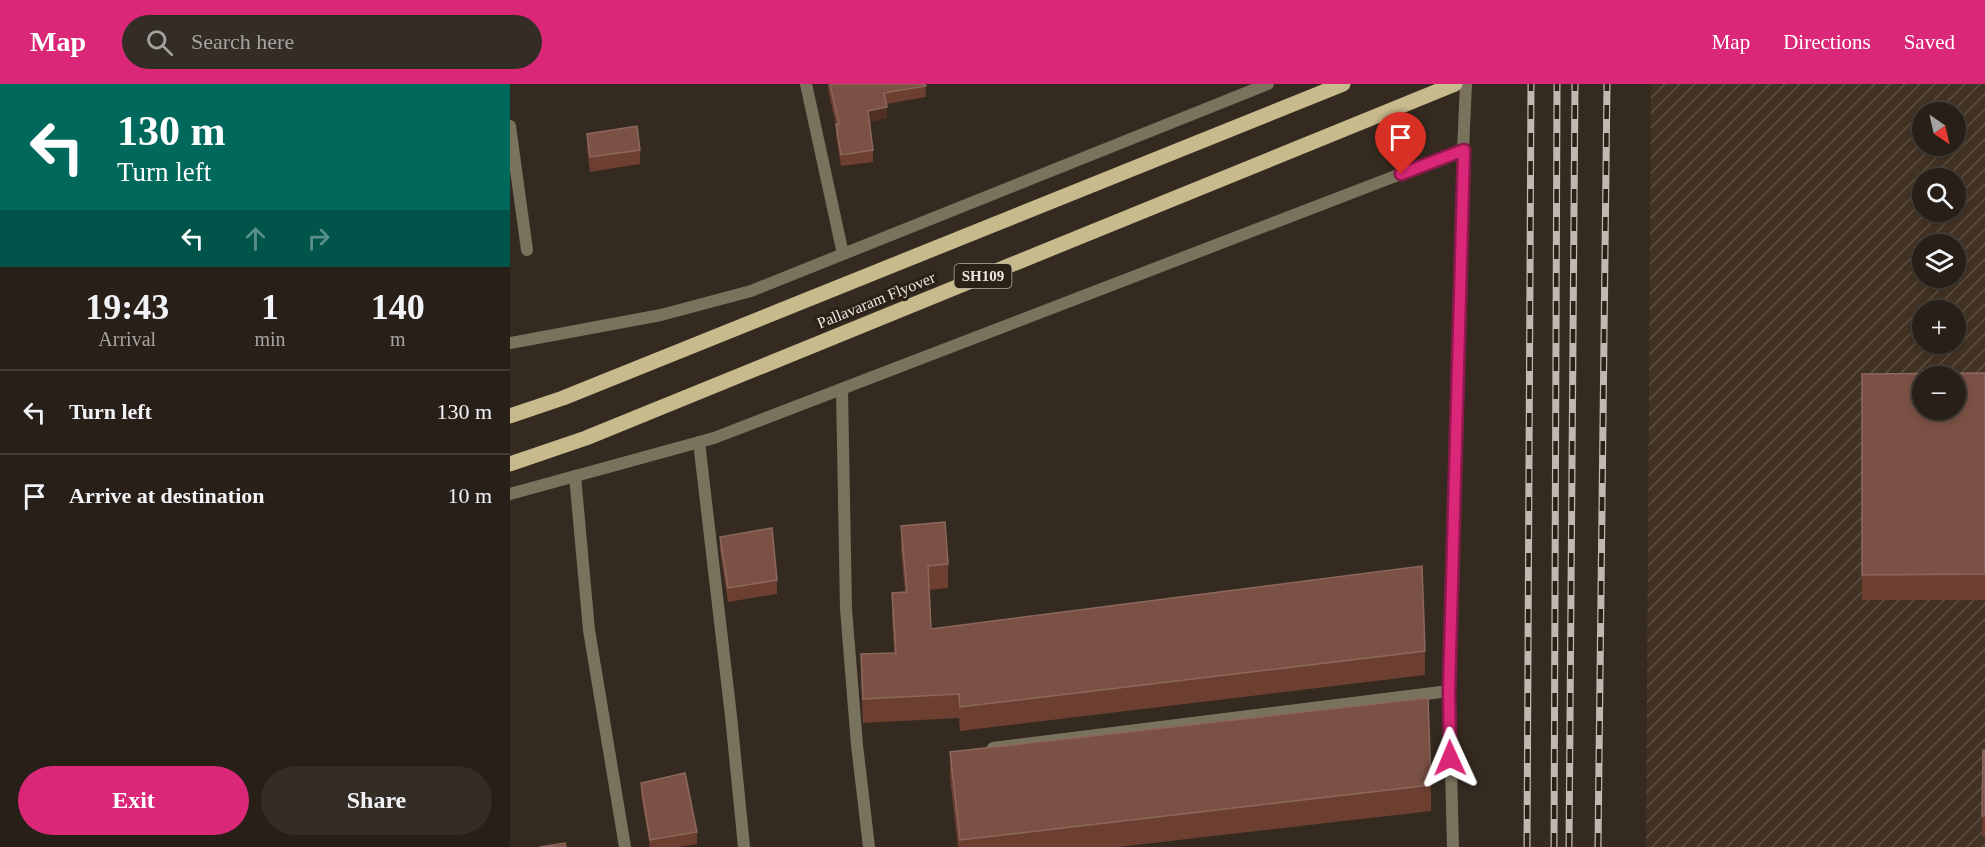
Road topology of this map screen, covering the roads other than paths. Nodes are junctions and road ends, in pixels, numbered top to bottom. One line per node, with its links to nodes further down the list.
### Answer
1 (806, 84): 9 (street)
2 (1268, 84): 9 (street)
3 (1343, 84): 12 (main road, Pallavaram Flyover / SH109)
4 (1455, 84): 14 (main road, Pallavaram Flyover / SH109)
5 (1466, 84): 7 (street)
6 (510, 126): 8 (street)
7 (1464, 150): 11 (street); 17 (street)
8 (527, 250)
9 (843, 254): 10 (street)
10 (510, 343)
11 (842, 389): 13 (street); 21 (street)
12 (510, 416)
13 (699, 442): 15 (street); 20 (street)
14 (510, 464)
15 (575, 476): 16 (street); 19 (street)
16 (510, 494)
17 (1449, 691): 18 (street); 22 (street)
18 (986, 749)
19 (625, 847)
20 (744, 847)
21 (869, 847)
22 (1453, 847)

